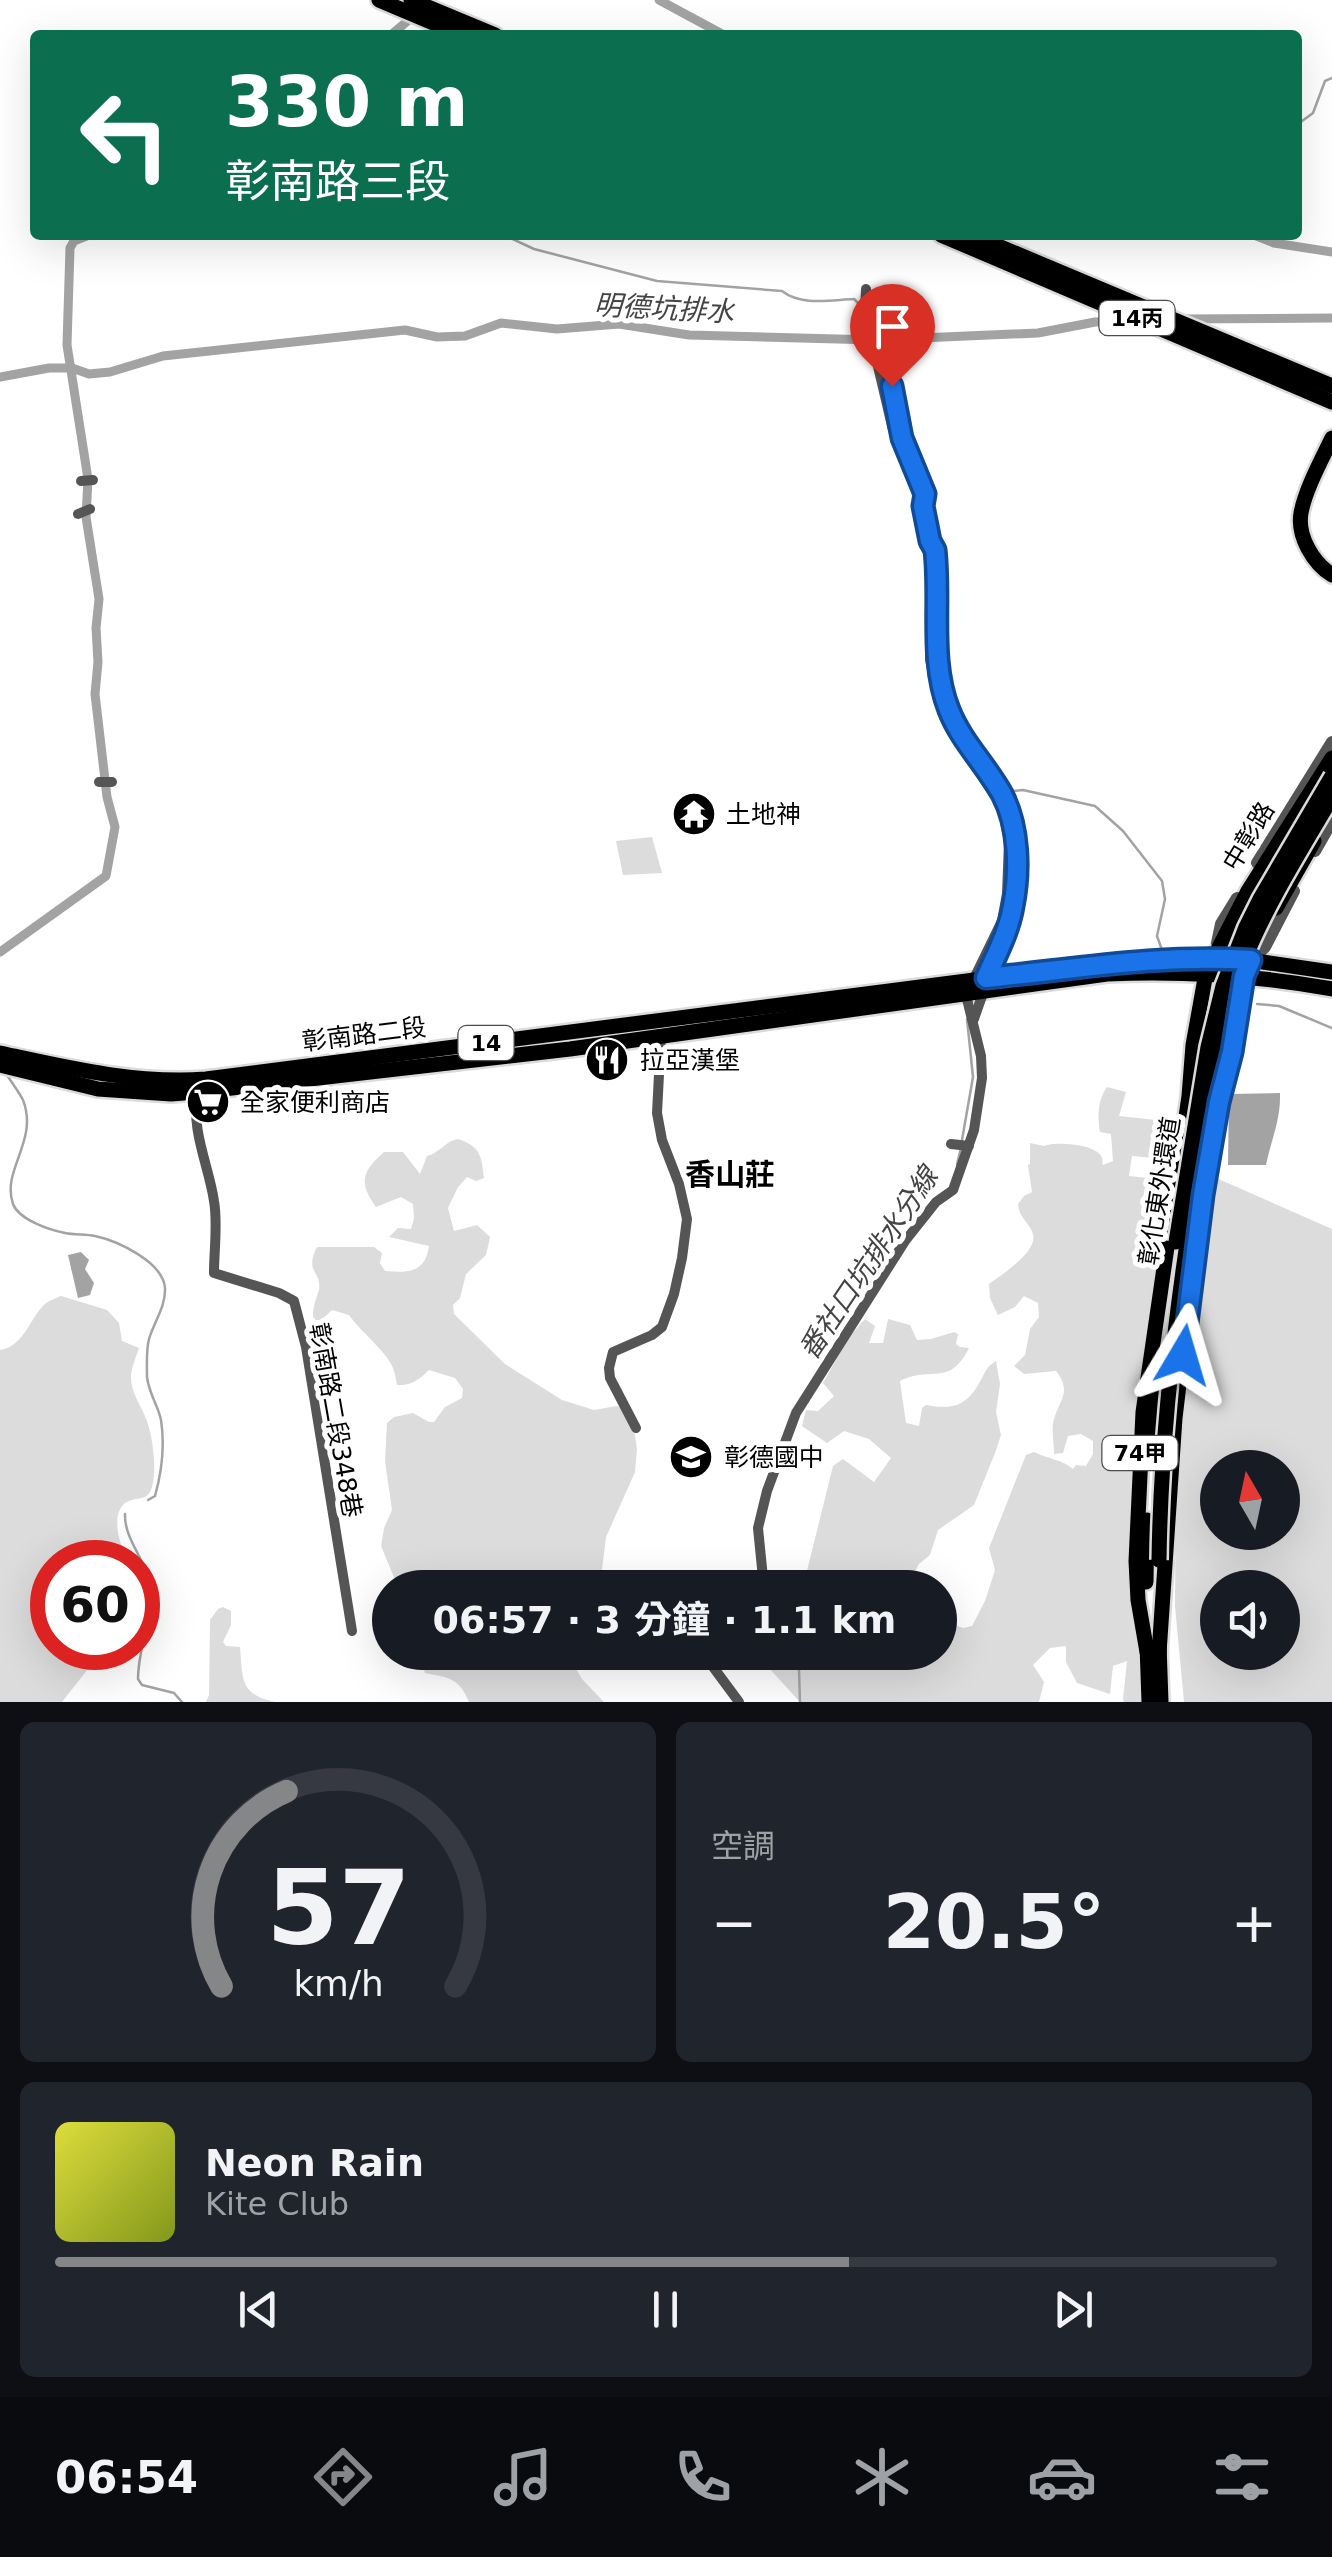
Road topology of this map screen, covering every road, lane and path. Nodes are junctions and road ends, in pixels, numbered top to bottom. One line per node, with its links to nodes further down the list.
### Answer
1 (379, 0): 2 (main road)
2 (411, 4): 3 (main road)
3 (438, 11): 4 (main road); 5 (main road)
4 (457, 30)
5 (482, 30)
6 (953, 240): 10 (main road, 14丙)
7 (984, 240): 9 (main road, 14丙)
8 (873, 330): 15 (street)
9 (1332, 386)
10 (1332, 402)
11 (1332, 438): 12 (main road)
12 (1328, 451): 16 (main road)
13 (90, 509): 14 (street)
14 (78, 514)
15 (930, 541): 28 (street); 28 (street)
16 (1332, 575)
17 (1332, 742): 25 (street, 中彰路)
18 (1332, 758): 25 (main road)
19 (1332, 776): 38 (main road, 彰化東外環道 / 74甲, bridge)
20 (99, 782): 21 (street)
21 (112, 782)
22 (1332, 797): 38 (main road, 彰化東外環道 / 74甲, bridge)
23 (1332, 810): 26 (main road)
24 (1332, 821): 26 (street)
25 (1210, 965): 26 (main road, 14); 28 (main road, 14); 41 (main road, 74甲)
26 (1248, 968): 27 (main road, 14); 29 (main road, 14); 41 (main road, 74甲)
27 (1332, 972)
28 (977, 986): 30 (main road, 彰南路二段 / 14); 36 (street)
29 (1332, 988)
30 (661, 1028): 34 (main road, 彰南路二段 / 14); 37 (street)
31 (0, 1053): 33 (main road, 彰南路二段 / 14)
32 (0, 1066): 33 (main road, 彰南路二段 / 14)
33 (136, 1085): 34 (main road, 彰南路二段 / 14)
34 (202, 1086): 40 (street, 彰南路二段348巷)
35 (950, 1144): 36 (street)
36 (968, 1146): 39 (street)
37 (636, 1428)
38 (1153, 1560): 41 (main road, 彰化東外環道 / 74甲)
39 (762, 1570)
40 (352, 1630)
41 (1153, 1653): 44 (main road, 彰化東外環道 / 74甲); 45 (main road, 彰化東外環道 / 74甲)
42 (716, 1670): 43 (street)
43 (740, 1702)
44 (1149, 1702)
45 (1161, 1702)

